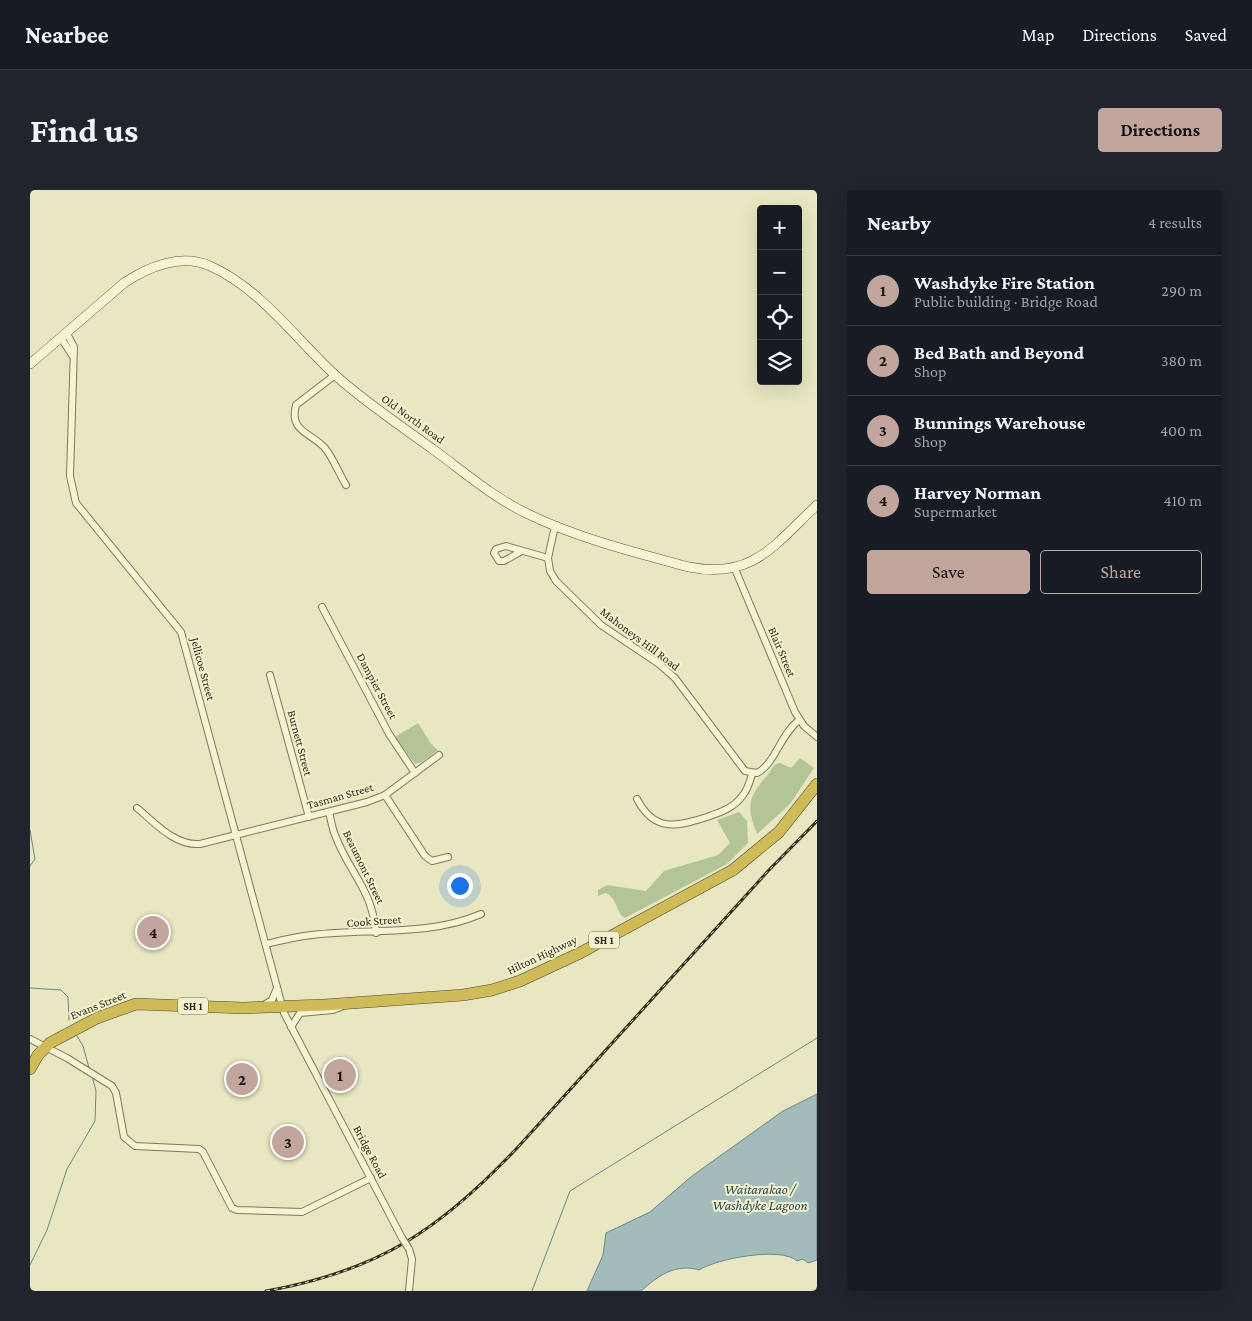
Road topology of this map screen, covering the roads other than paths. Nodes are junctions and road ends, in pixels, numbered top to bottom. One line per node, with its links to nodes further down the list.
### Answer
1 (64, 335): 2 (street, Old North Road); 3 (street, Old North Road); 23 (street, Jellicoe Street)
2 (30, 364)
3 (335, 375): 4 (street); 6 (street, Old North Road)
4 (346, 485)
5 (817, 505): 9 (street, Old North Road)
6 (555, 526): 8 (street); 9 (street, Old North Road)
7 (522, 551): 8 (street)
8 (548, 558): 16 (street, Mahoneys Hill Road)
9 (735, 568): 12 (street, Blair Street)
10 (322, 607): 15 (street, Dampier Street)
11 (270, 675): 22 (street, Burnett Street)
12 (799, 720): 13 (street, Blair Street); 16 (street)
13 (817, 737)
14 (439, 756): 15 (street, Tasman Street)
15 (415, 773): 18 (street, Tasman Street)
16 (752, 774): 19 (street)
17 (817, 784): 29 (highway, Hilton Highway / SH 1)
18 (385, 795): 21 (street, Tasman Street); 24 (street)
19 (637, 799)
20 (136, 808): 23 (street, Tasman Street)
21 (329, 812): 22 (street, Tasman Street); 26 (street, Beaumont Street)
22 (309, 817): 23 (street, Tasman Street)
23 (237, 836): 27 (street, Jellicoe Street)
24 (448, 857)
25 (481, 914): 26 (street, Cook Street)
26 (376, 932): 27 (street, Cook Street)
27 (266, 944): 28 (street, Jellicoe Street)
28 (277, 987): 30 (street); 31 (street, Jellicoe Street)
29 (351, 1004): 31 (highway, Hilton Highway / SH 1); 32 (street)
30 (259, 1008): 31 (highway, Evans Street / SH 1); 34 (highway, Evans Street / SH 1)
31 (282, 1008): 32 (street, Bridge Road)
32 (291, 1027): 36 (street, Bridge Road)
33 (30, 1039): 34 (street)
34 (45, 1047): 35 (highway, Evans Street / SH 1); 36 (street)
35 (30, 1069)
36 (371, 1178): 37 (street, Bridge Road, bridge)
37 (409, 1291)

